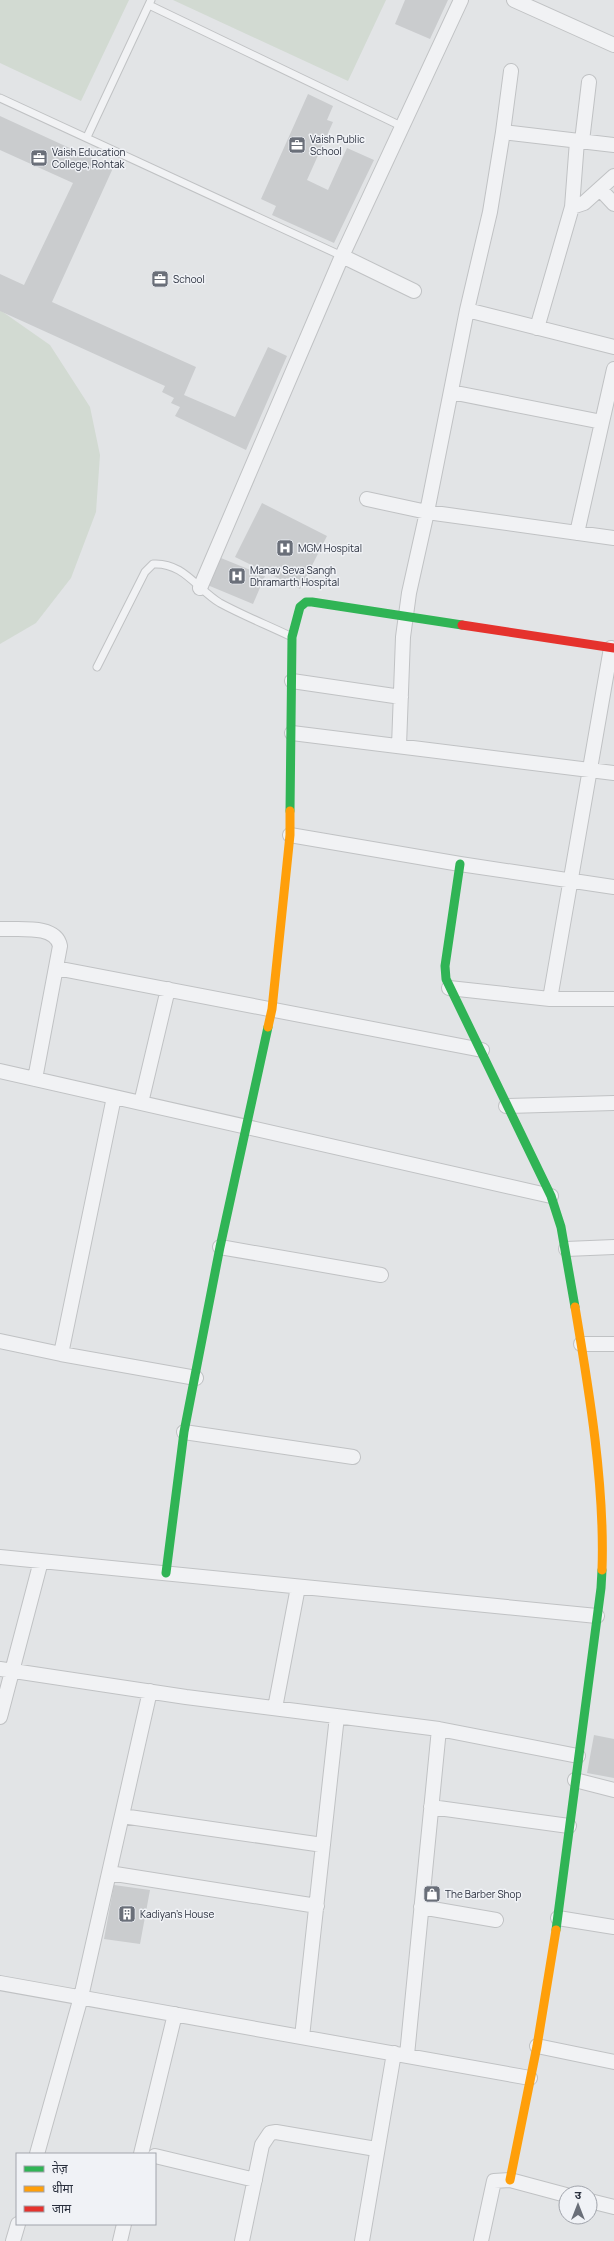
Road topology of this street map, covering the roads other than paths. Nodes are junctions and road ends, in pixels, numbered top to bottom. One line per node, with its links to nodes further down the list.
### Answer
1 (461, 0): 8 (street)
2 (514, 0): 4 (street)
3 (150, 3): 8 (lane); 10 (lane)
4 (614, 45)
5 (511, 71): 9 (street)
6 (589, 82): 11 (street)
7 (0, 98): 10 (lane)
8 (401, 126): 17 (street)
9 (503, 132): 11 (street); 19 (street)
10 (87, 137): 17 (lane)
11 (580, 141): 12 (street); 16 (street)
12 (614, 145)
13 (614, 176): 14 (street)
14 (600, 189): 15 (street); 16 (street)
15 (614, 204)
16 (572, 208): 20 (street)
17 (342, 256): 18 (street); 29 (street)
18 (414, 291)
19 (468, 310): 20 (street); 23 (street)
20 (537, 328): 21 (street)
21 (614, 347)
22 (614, 369): 24 (street)
23 (451, 392): 24 (street); 26 (street)
24 (602, 422): 27 (street)
25 (367, 499): 26 (street)
26 (428, 512): 27 (street); 30 (street)
27 (577, 533): 28 (street)
28 (614, 538)
29 (200, 588): 31 (lane); 33 (lane)
30 (405, 617): 31 (street); 32 (street); 35 (street)
31 (292, 637): 34 (street)
32 (612, 648): 38 (street)
33 (97, 667)
34 (292, 681): 35 (street); 36 (street)
35 (402, 697): 37 (street)
36 (292, 733): 37 (street); 40 (street)
37 (399, 746): 38 (street)
38 (590, 770): 39 (street); 42 (street)
39 (614, 773)
40 (290, 835): 41 (street); 50 (street)
41 (460, 864): 42 (street); 46 (street)
42 (571, 881): 43 (street); 49 (street)
43 (614, 887)
44 (0, 929): 45 (street)
45 (56, 968): 47 (street); 53 (street)
46 (449, 988): 49 (street); 51 (street)
47 (168, 989): 50 (street); 55 (street)
48 (614, 998): 49 (street)
49 (550, 999)
50 (272, 1009): 51 (street); 58 (street)
51 (482, 1050): 57 (street)
52 (0, 1071): 53 (street)
53 (35, 1079): 54 (street)
54 (114, 1097): 55 (street); 67 (street)
55 (141, 1103): 58 (street)
56 (614, 1103): 57 (street)
57 (506, 1106): 59 (street)
58 (245, 1127): 59 (street); 60 (street)
59 (551, 1196): 62 (street)
60 (220, 1247): 63 (street); 68 (street)
61 (614, 1247): 62 (street)
62 (566, 1249): 65 (street)
63 (381, 1275)
64 (0, 1341): 67 (street)
65 (581, 1344): 66 (street); 75 (street)
66 (614, 1344)
67 (61, 1354): 68 (street)
68 (196, 1378): 69 (street)
69 (184, 1432): 70 (street); 73 (street)
70 (353, 1457)
71 (0, 1557): 72 (street)
72 (41, 1561): 73 (street); 77 (street)
73 (166, 1573): 74 (street)
74 (298, 1586): 76 (street); 79 (street)
75 (608, 1590): 76 (street)
76 (597, 1616): 83 (street)
77 (6, 1670): 78 (street); 81 (street)
78 (150, 1691): 79 (street); 87 (street)
79 (275, 1708): 80 (street)
80 (337, 1716): 82 (street); 89 (street)
81 (0, 1717)
82 (439, 1729): 83 (street); 86 (street)
83 (578, 1756): 84 (street)
84 (575, 1780): 85 (street); 88 (street)
85 (614, 1790)
86 (431, 1807): 88 (street); 92 (street)
87 (122, 1816): 89 (street); 90 (street)
88 (569, 1826): 93 (street)
89 (323, 1846): 91 (street)
90 (108, 1873): 91 (street); 97 (street)
91 (317, 1906): 99 (street)
92 (422, 1907): 94 (street); 101 (street)
93 (558, 1918): 95 (street); 100 (street)
94 (496, 1920)
95 (614, 1927)
96 (0, 1983): 97 (street)
97 (81, 1997): 98 (street); 105 (street)
98 (175, 2014): 99 (street); 106 (street)
99 (302, 2037): 101 (street)
100 (537, 2046): 102 (street); 103 (street)
101 (400, 2054): 103 (street); 104 (street)
102 (614, 2061)
103 (530, 2078): 109 (street)
104 (376, 2149): 108 (street); 118 (street)
105 (37, 2153)
106 (142, 2153)
107 (156, 2156): 108 (street)
108 (254, 2180): 117 (street)
109 (510, 2180): 110 (street); 119 (street)
110 (558, 2193)
111 (598, 2203): 112 (street)
112 (614, 2207)
113 (18, 2225): 115 (street)
114 (124, 2225): 116 (street)
115 (14, 2241)
116 (120, 2241)
117 (242, 2241)
118 (362, 2241)
119 (482, 2241)

